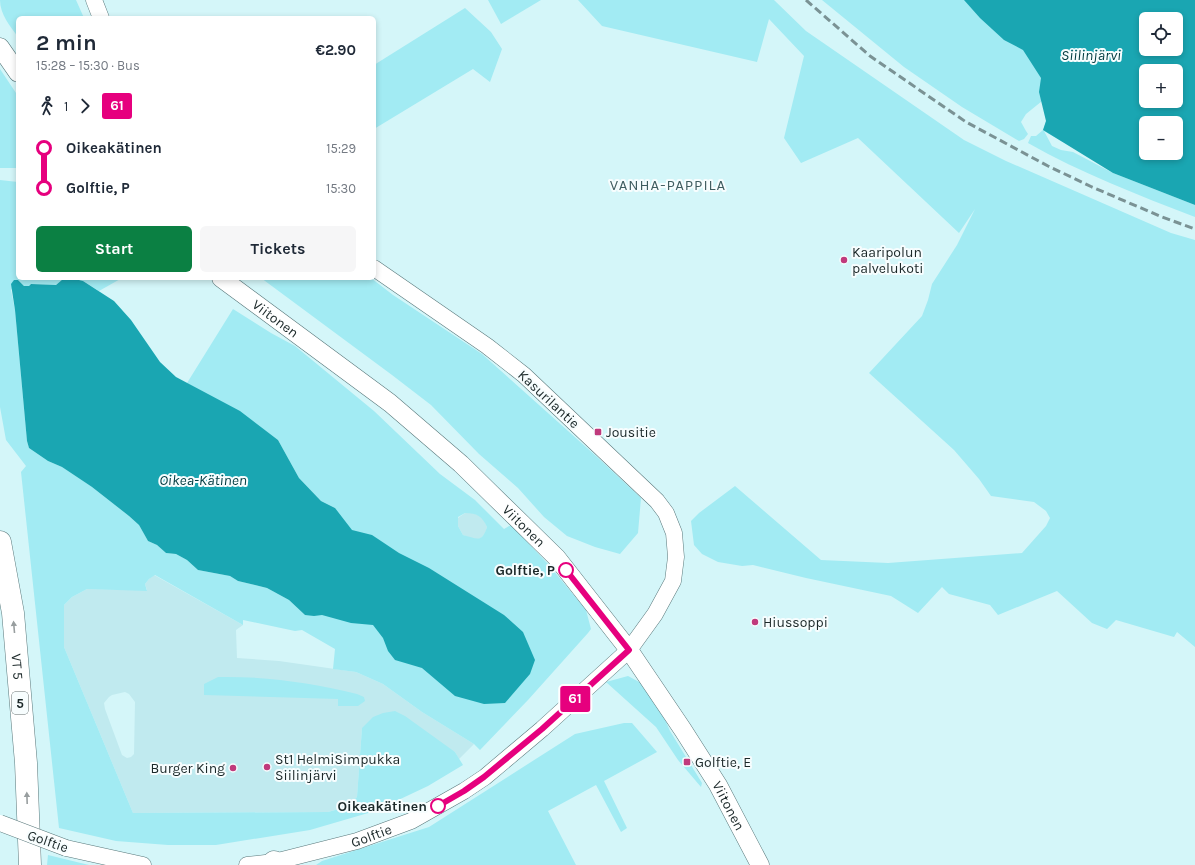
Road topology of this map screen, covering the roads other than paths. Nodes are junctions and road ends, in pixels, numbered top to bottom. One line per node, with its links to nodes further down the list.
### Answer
1 (94, 0): 2 (street)
2 (100, 16)
3 (0, 47): 4 (main road)
4 (16, 70)
5 (376, 269): 8 (street, Kasurilantie)
6 (224, 280): 8 (main road, Viitonen)
7 (0, 542): 11 (highway, VT 5 / 5, one-way to 7)
8 (629, 650): 10 (street, Golftie); 14 (main road, Viitonen)
9 (0, 824): 12 (street, Golftie, bridge)
10 (273, 863): 13 (street, Golftie)
11 (30, 865)
12 (143, 865)
13 (247, 865)
14 (760, 865)

